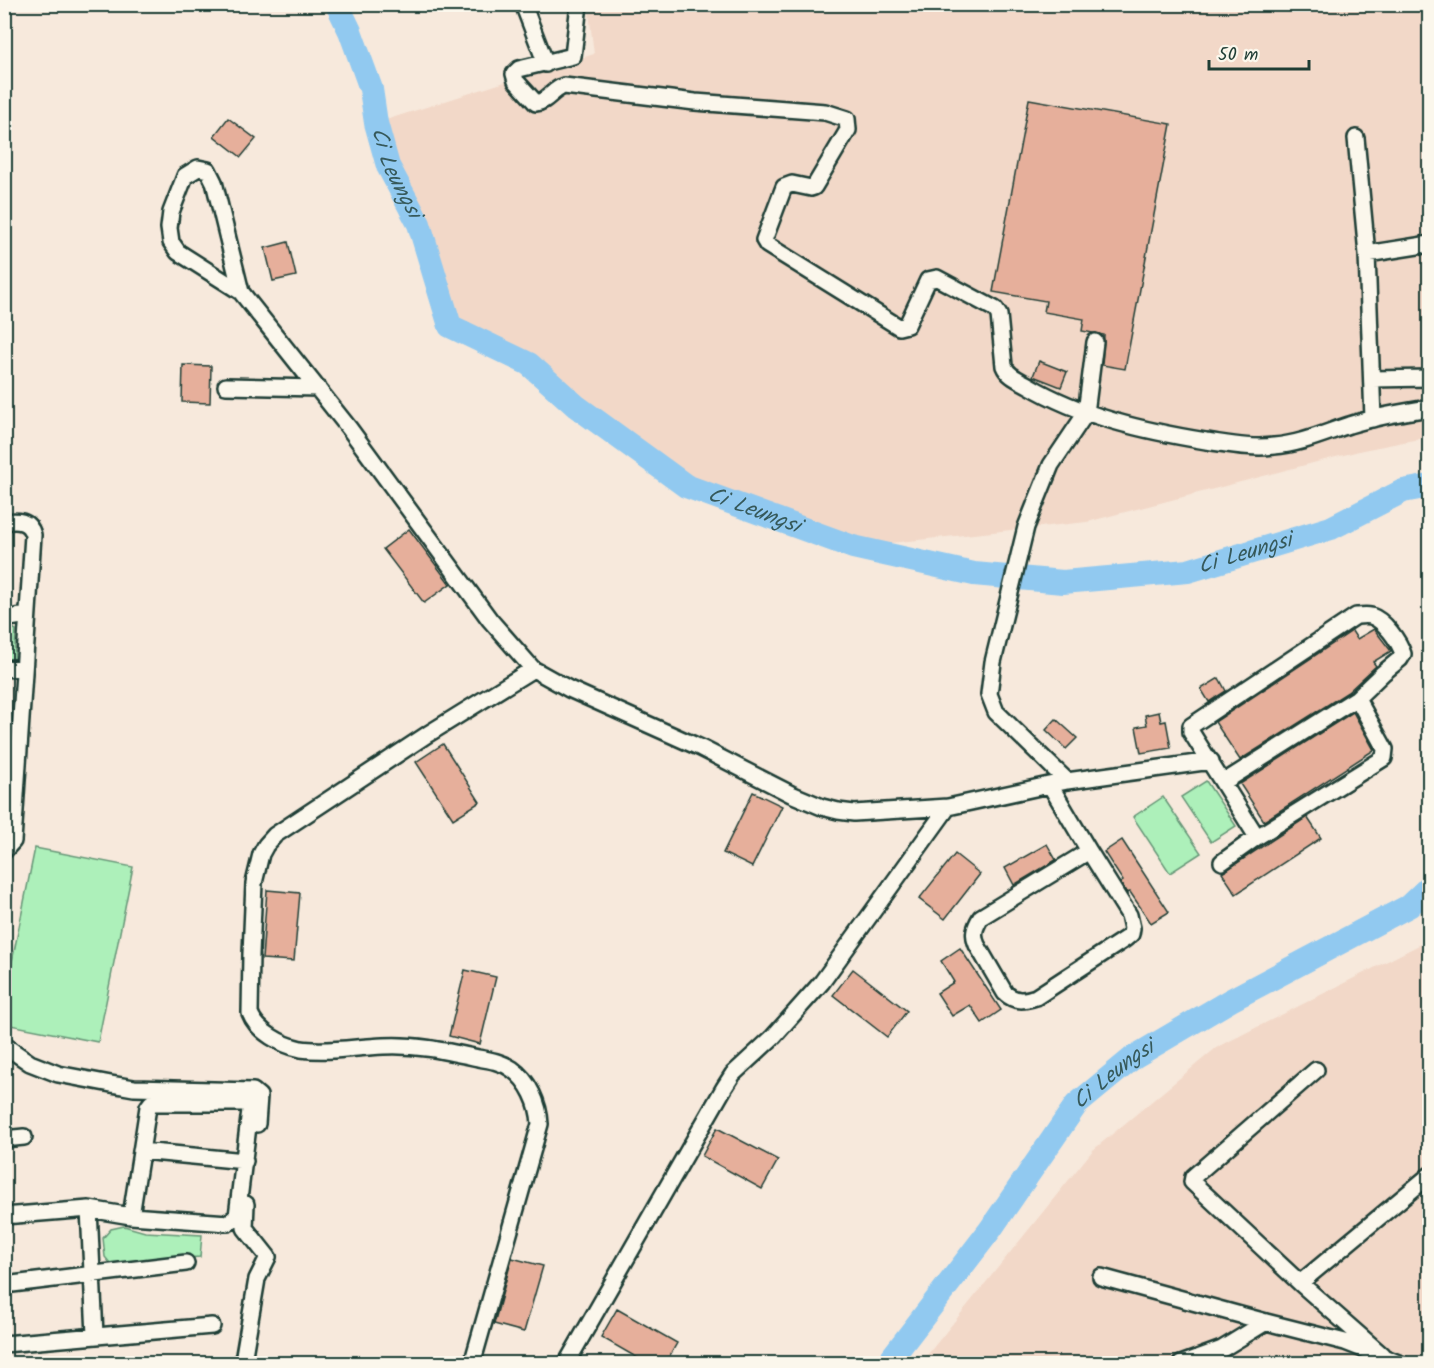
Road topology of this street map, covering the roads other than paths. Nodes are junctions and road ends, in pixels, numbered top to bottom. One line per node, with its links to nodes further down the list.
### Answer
1 (523, 4): 3 (street)
2 (579, 4): 3 (street)
3 (546, 64): 14 (street)
4 (1356, 138): 6 (street)
5 (1430, 244): 6 (street)
6 (1366, 254): 10 (street)
7 (240, 292): 7 (street); 12 (street)
8 (1095, 342): 14 (street)
9 (1430, 378): 10 (street)
10 (1372, 379): 15 (street)
11 (226, 386): 12 (street)
12 (318, 388): 21 (street)
13 (1430, 408): 15 (street)
14 (1086, 413): 15 (street); 25 (street)
15 (1373, 419)
16 (4, 522): 17 (street)
17 (27, 615): 18 (street); 19 (street)
18 (4, 619)
19 (23, 667): 20 (street); 24 (street)
20 (4, 669)
21 (533, 669): 28 (street); 54 (street)
22 (1357, 698): 23 (street); 26 (street); 29 (street)
23 (1211, 761): 25 (street); 26 (street)
24 (11, 770): 30 (street)
25 (1067, 781): 27 (street)
26 (1224, 782): 29 (street)
27 (1050, 785): 28 (street); 31 (street)
28 (948, 807): 55 (street)
29 (1257, 837): 32 (street)
30 (4, 851)
31 (1089, 852): 31 (street)
32 (1222, 862)
33 (4, 1045): 53 (street)
34 (1316, 1070): 46 (street)
35 (24, 1137): 36 (street)
36 (4, 1139)
37 (141, 1151): 38 (street); 38 (street); 42 (street)
38 (245, 1161): 42 (street)
39 (1430, 1175): 46 (street)
40 (89, 1209): 41 (street); 42 (street); 44 (street)
41 (4, 1216)
42 (131, 1216)
43 (186, 1263): 44 (street)
44 (92, 1276): 47 (street); 50 (street)
45 (1101, 1277): 48 (street)
46 (1300, 1283): 52 (street)
47 (4, 1285)
48 (1266, 1322): 52 (street); 56 (street)
49 (212, 1326): 50 (street)
50 (95, 1335): 51 (street)
51 (4, 1344)
52 (1382, 1355): 57 (street)
53 (256, 1364)
54 (472, 1364)
55 (566, 1364)
56 (1181, 1364)
57 (1401, 1364)

